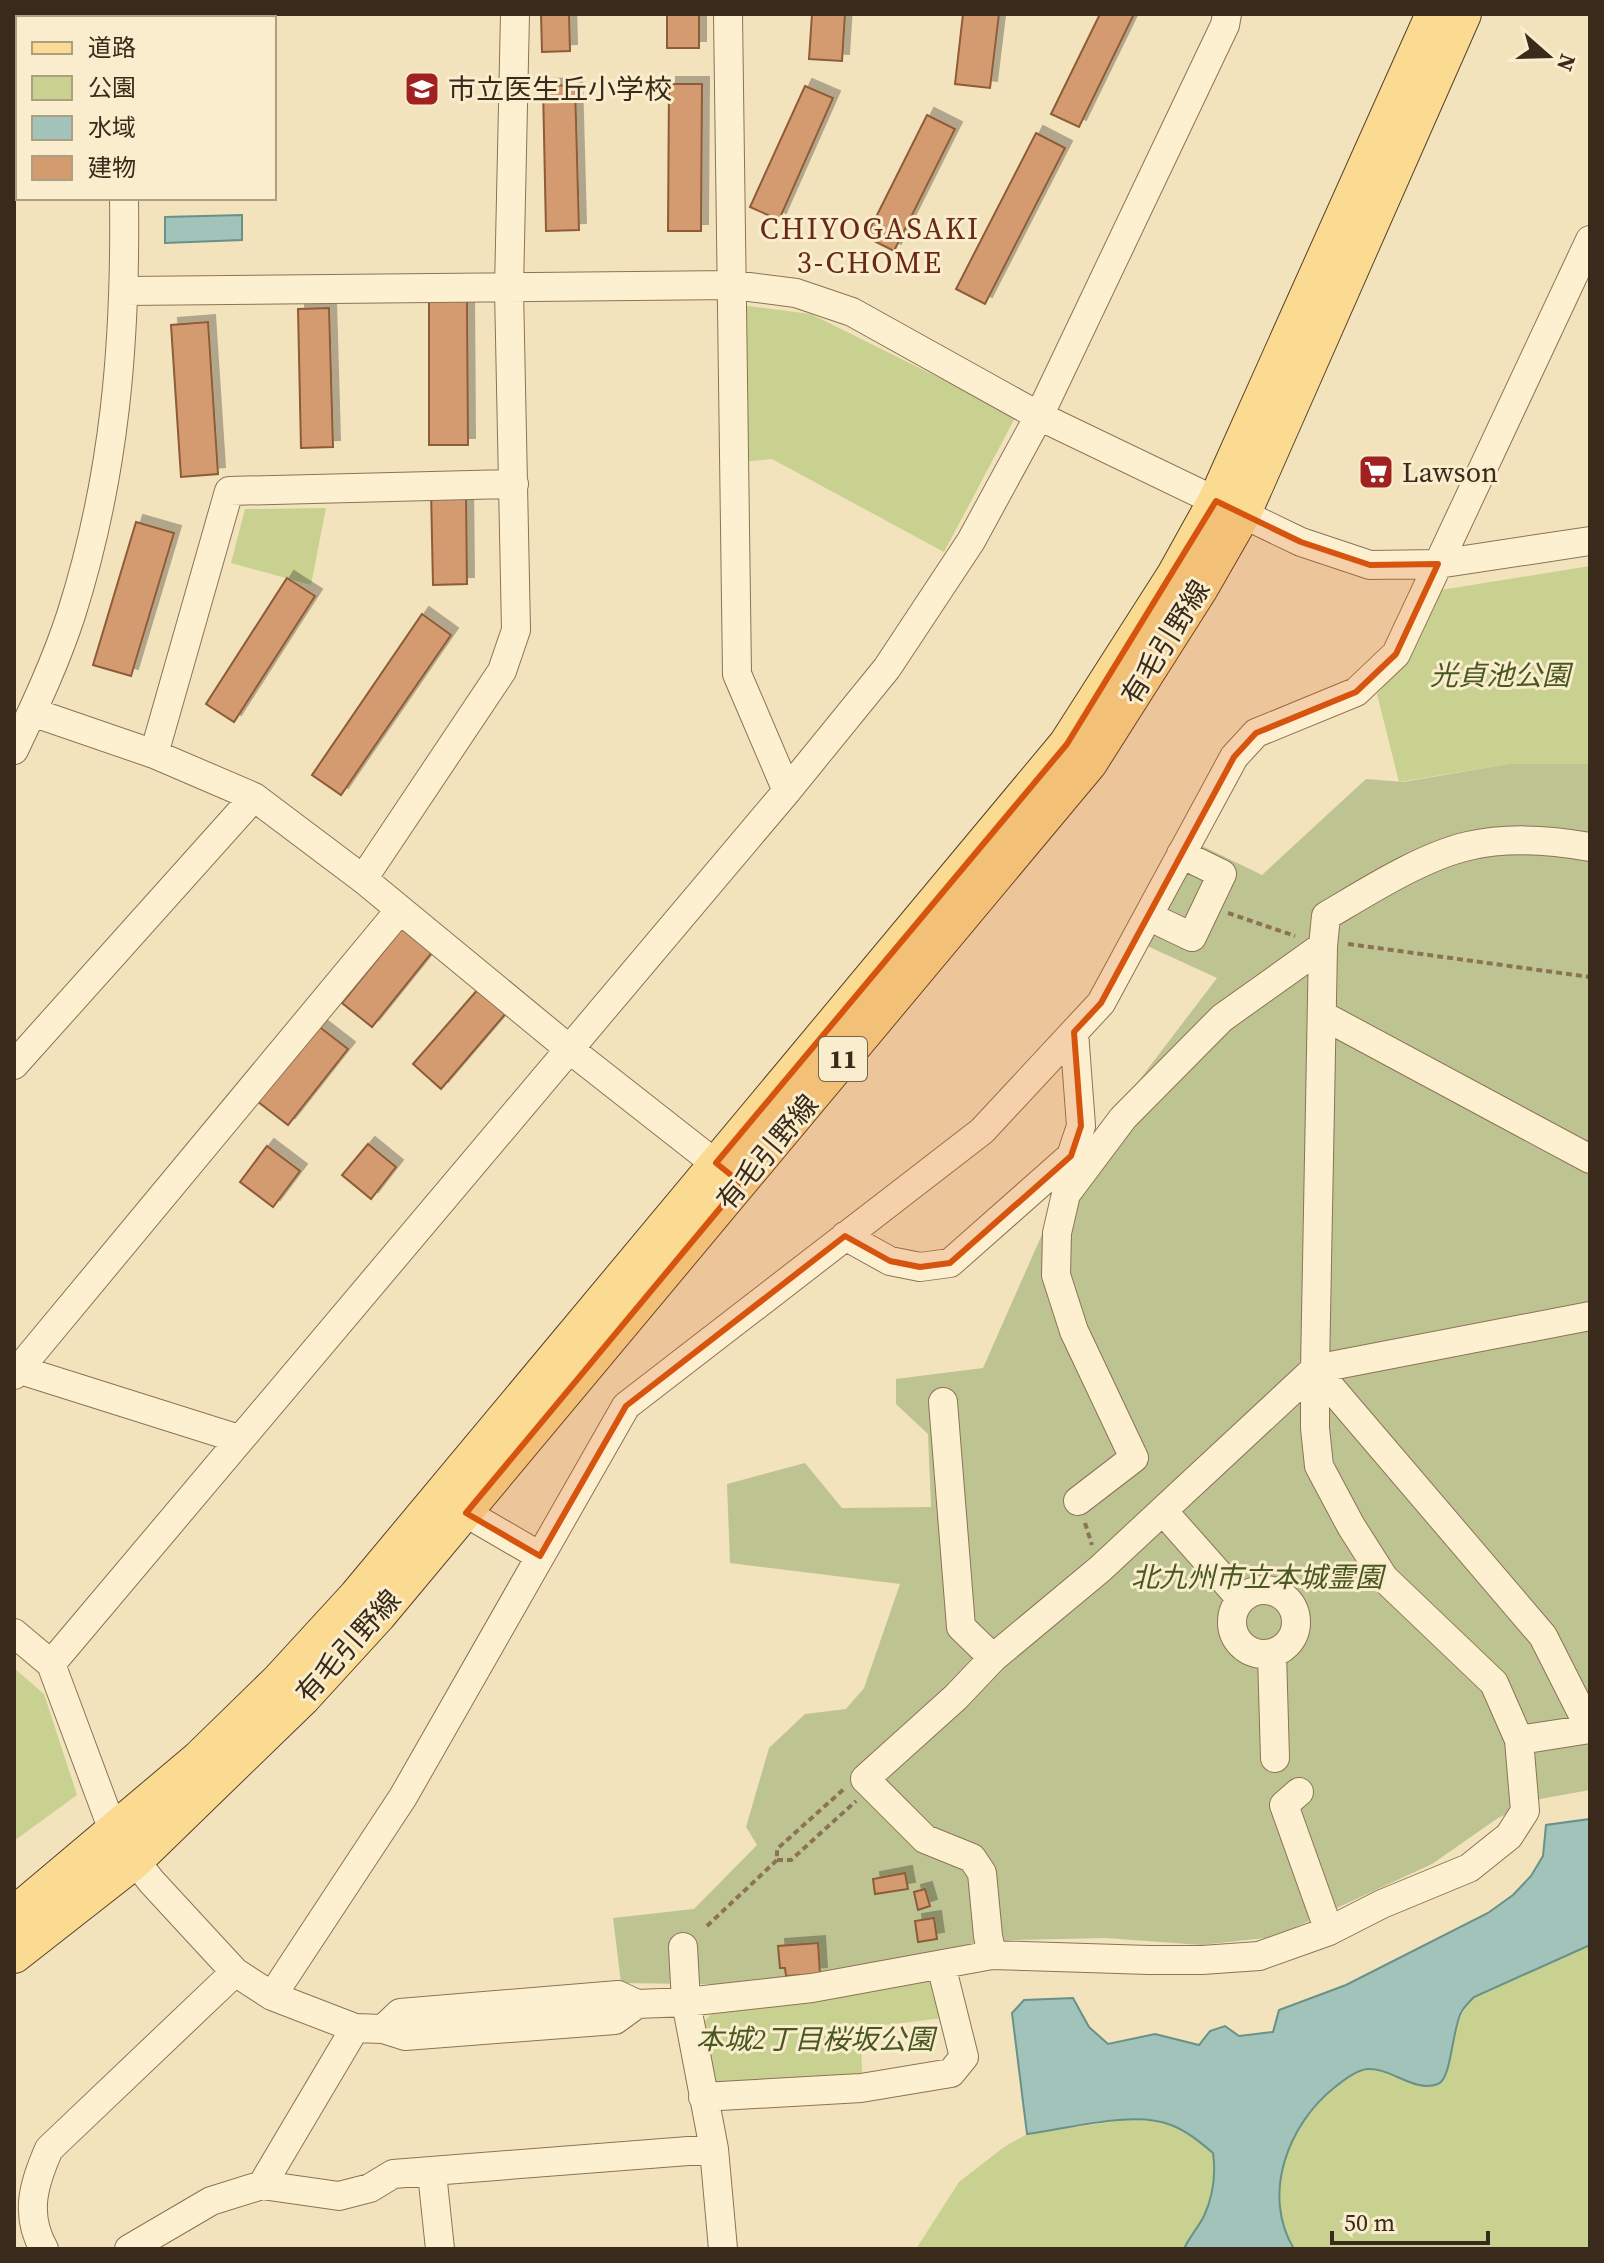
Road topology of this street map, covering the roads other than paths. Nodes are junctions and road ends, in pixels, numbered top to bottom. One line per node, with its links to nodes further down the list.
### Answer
1 (515, 14): 9 (street)
2 (728, 14): 8 (street)
3 (1227, 14): 11 (street)
4 (1434, 14): 13 (main road, 有毛引野線 / 11)
5 (1463, 14): 13 (main road, 有毛引野線 / 11)
6 (124, 200): 10 (street)
7 (1590, 240): 16 (street)
8 (733, 285): 9 (street); 11 (street); 20 (street)
9 (509, 289): 10 (street); 12 (street)
10 (125, 291): 17 (street)
11 (1039, 416): 13 (street); 20 (street)
12 (514, 484): 19 (street); 24 (street)
13 (1229, 507): 16 (street); 33 (main road, 有毛引野線 / 11)
14 (1590, 516): 15 (street)
15 (1584, 542): 16 (street)
16 (1438, 564): 23 (street)
17 (32, 712): 18 (street); 19 (street)
18 (14, 750)
19 (154, 754): 21 (street)
20 (787, 791): 30 (street)
21 (254, 797): 24 (street); 31 (street)
22 (1590, 847): 27 (street)
23 (1181, 854): 26 (street); 26 (street)
24 (363, 879): 25 (street)
25 (399, 911): 30 (street); 37 (street)
26 (1148, 916): 29 (street)
27 (1323, 946): 28 (street); 40 (street)
28 (1322, 1015): 32 (street); 36 (street)
29 (1074, 1032): 34 (street); 34 (street)
30 (568, 1048): 33 (street); 39 (street)
31 (14, 1065)
32 (1590, 1159)
33 (728, 1173): 41 (main road, 有毛引野線 / 11)
34 (845, 1236): 43 (street)
35 (1590, 1316): 36 (street)
36 (1315, 1369): 42 (street); 49 (street); 49 (street)
37 (16, 1371): 39 (street)
38 (943, 1402): 47 (street)
39 (239, 1439): 48 (street)
40 (1078, 1501)
41 (454, 1503): 43 (street); 52 (main road, 有毛引野線 / 11)
42 (1163, 1511): 44 (street); 47 (street)
43 (540, 1556): 60 (street)
44 (1241, 1599): 46 (street); 46 (street)
45 (14, 1633): 48 (street)
46 (1272, 1654): 50 (street)
47 (993, 1658): 57 (street)
48 (51, 1664): 52 (street)
49 (1519, 1740): 54 (street)
50 (1275, 1758)
51 (1299, 1792): 54 (street)
52 (124, 1847): 53 (main road, 有毛引野線 / 11); 56 (main road, 有毛引野線 / 11); 59 (street)
53 (14, 1915)
54 (1329, 1931): 57 (street)
55 (683, 1947): 61 (street)
56 (14, 1955)
57 (992, 1955): 58 (street)
58 (941, 1965): 61 (street); 63 (street)
59 (235, 1972): 60 (street); 67 (street)
60 (272, 1996): 62 (street)
61 (686, 2002): 62 (street); 63 (street)
62 (355, 2028): 66 (street)
63 (703, 2097): 64 (street)
64 (714, 2149): 65 (street); 70 (street)
65 (432, 2173): 66 (street); 69 (street)
66 (262, 2185): 68 (street)
67 (44, 2249)
68 (129, 2249)
69 (440, 2249)
70 (723, 2249)

